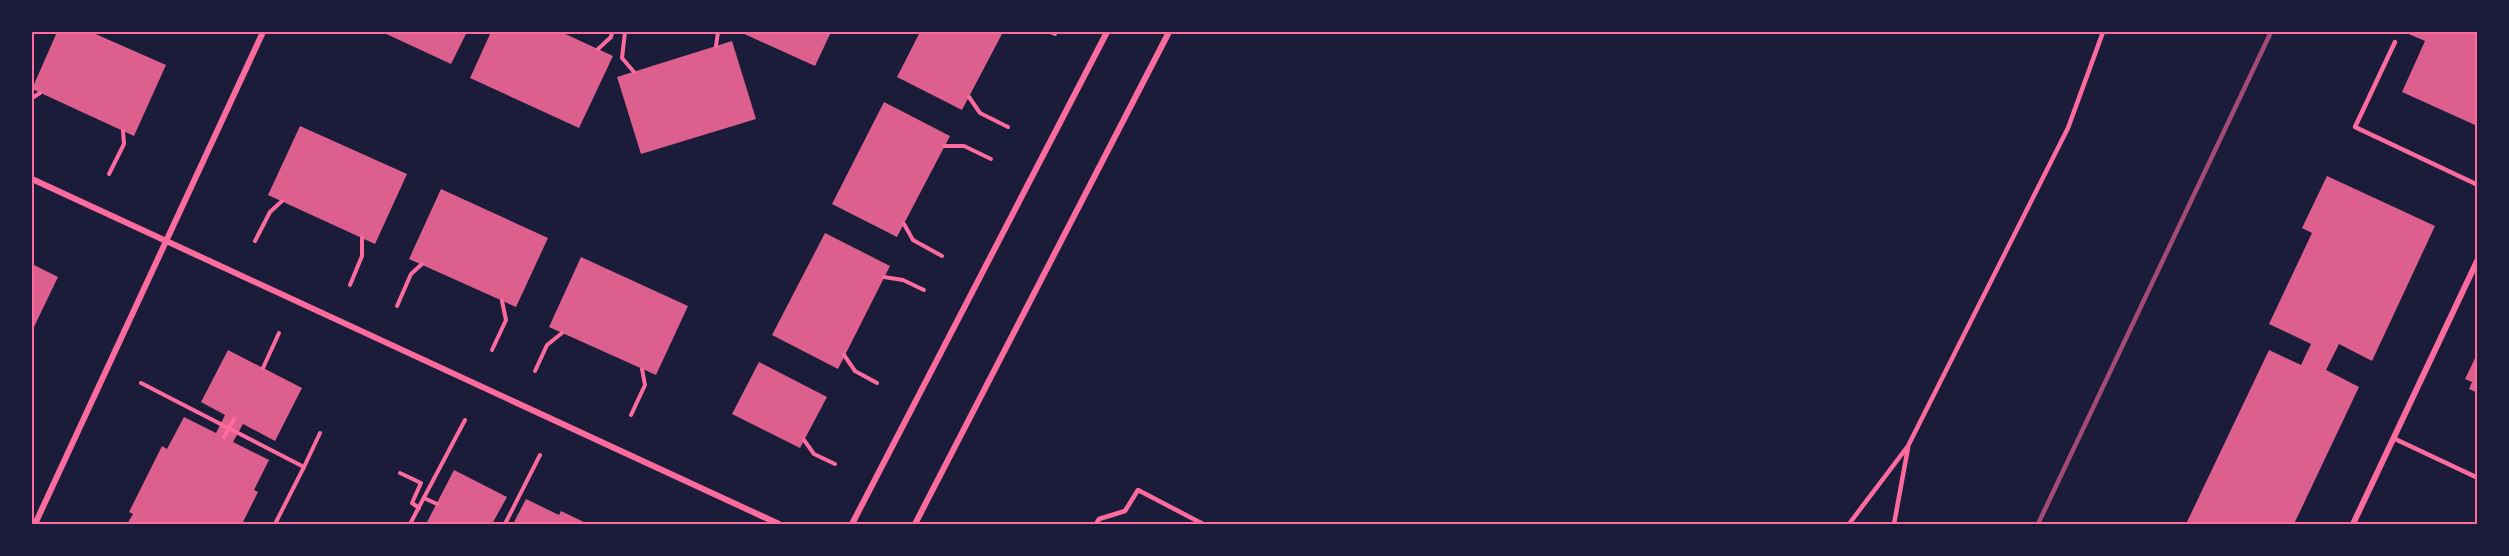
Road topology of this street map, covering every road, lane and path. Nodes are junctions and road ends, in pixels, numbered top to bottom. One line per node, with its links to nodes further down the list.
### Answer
1 (263, 32): 28 (street)
2 (612, 32): 12 (path)
3 (625, 32): 13 (path)
4 (718, 32): 11 (path)
5 (1050, 32): 9 (path)
6 (1107, 32): 68 (street)
7 (1168, 32): 69 (street)
8 (2103, 32): 54 (lane)
9 (1055, 34)
10 (2395, 42): 23 (lane)
11 (716, 46)
12 (598, 49)
13 (634, 72)
14 (40, 93): 16 (path)
15 (969, 97): 17 (path)
16 (32, 98)
17 (1008, 127)
18 (123, 131): 21 (path)
19 (944, 146): 20 (path)
20 (991, 159)
21 (109, 174)
22 (32, 178): 28 (street)
23 (2478, 185)
24 (282, 201): 27 (path)
25 (904, 224): 29 (path)
26 (362, 237): 33 (path)
27 (255, 240)
28 (165, 241): 63 (street); 67 (street)
29 (942, 255)
30 (2478, 259): 52 (street)
31 (422, 264): 36 (path)
32 (884, 277): 34 (path)
33 (350, 285)
34 (924, 290)
35 (502, 301): 39 (path)
36 (397, 306)
37 (279, 333): 41 (path)
38 (562, 333): 43 (path)
39 (492, 350)
40 (844, 356): 45 (path)
41 (263, 368)
42 (642, 369): 46 (path)
43 (535, 371)
44 (141, 383): 49 (path)
45 (877, 383)
46 (631, 415)
47 (234, 419): 49 (path)
48 (465, 420): 60 (path)
49 (230, 428): 51 (path); 57 (path)
50 (320, 433): 57 (path)
51 (224, 437)
52 (2393, 438): 59 (lane); 74 (street)
53 (804, 440): 56 (path)
54 (1908, 446): 72 (lane); 73 (lane)
55 (540, 454): 66 (path)
56 (836, 464)
57 (304, 467): 64 (path)
58 (400, 473): 62 (path)
59 (2478, 478)
60 (424, 497): 61 (path); 62 (path)
61 (437, 504)
62 (419, 508): 65 (path)
63 (34, 525)
64 (275, 525)
65 (411, 525)
66 (505, 525)
67 (779, 525)
68 (852, 525)
69 (915, 525)
70 (1096, 525): 71 (lane)
71 (1203, 525)
72 (1849, 525)
73 (1894, 525)
74 (2353, 525)

